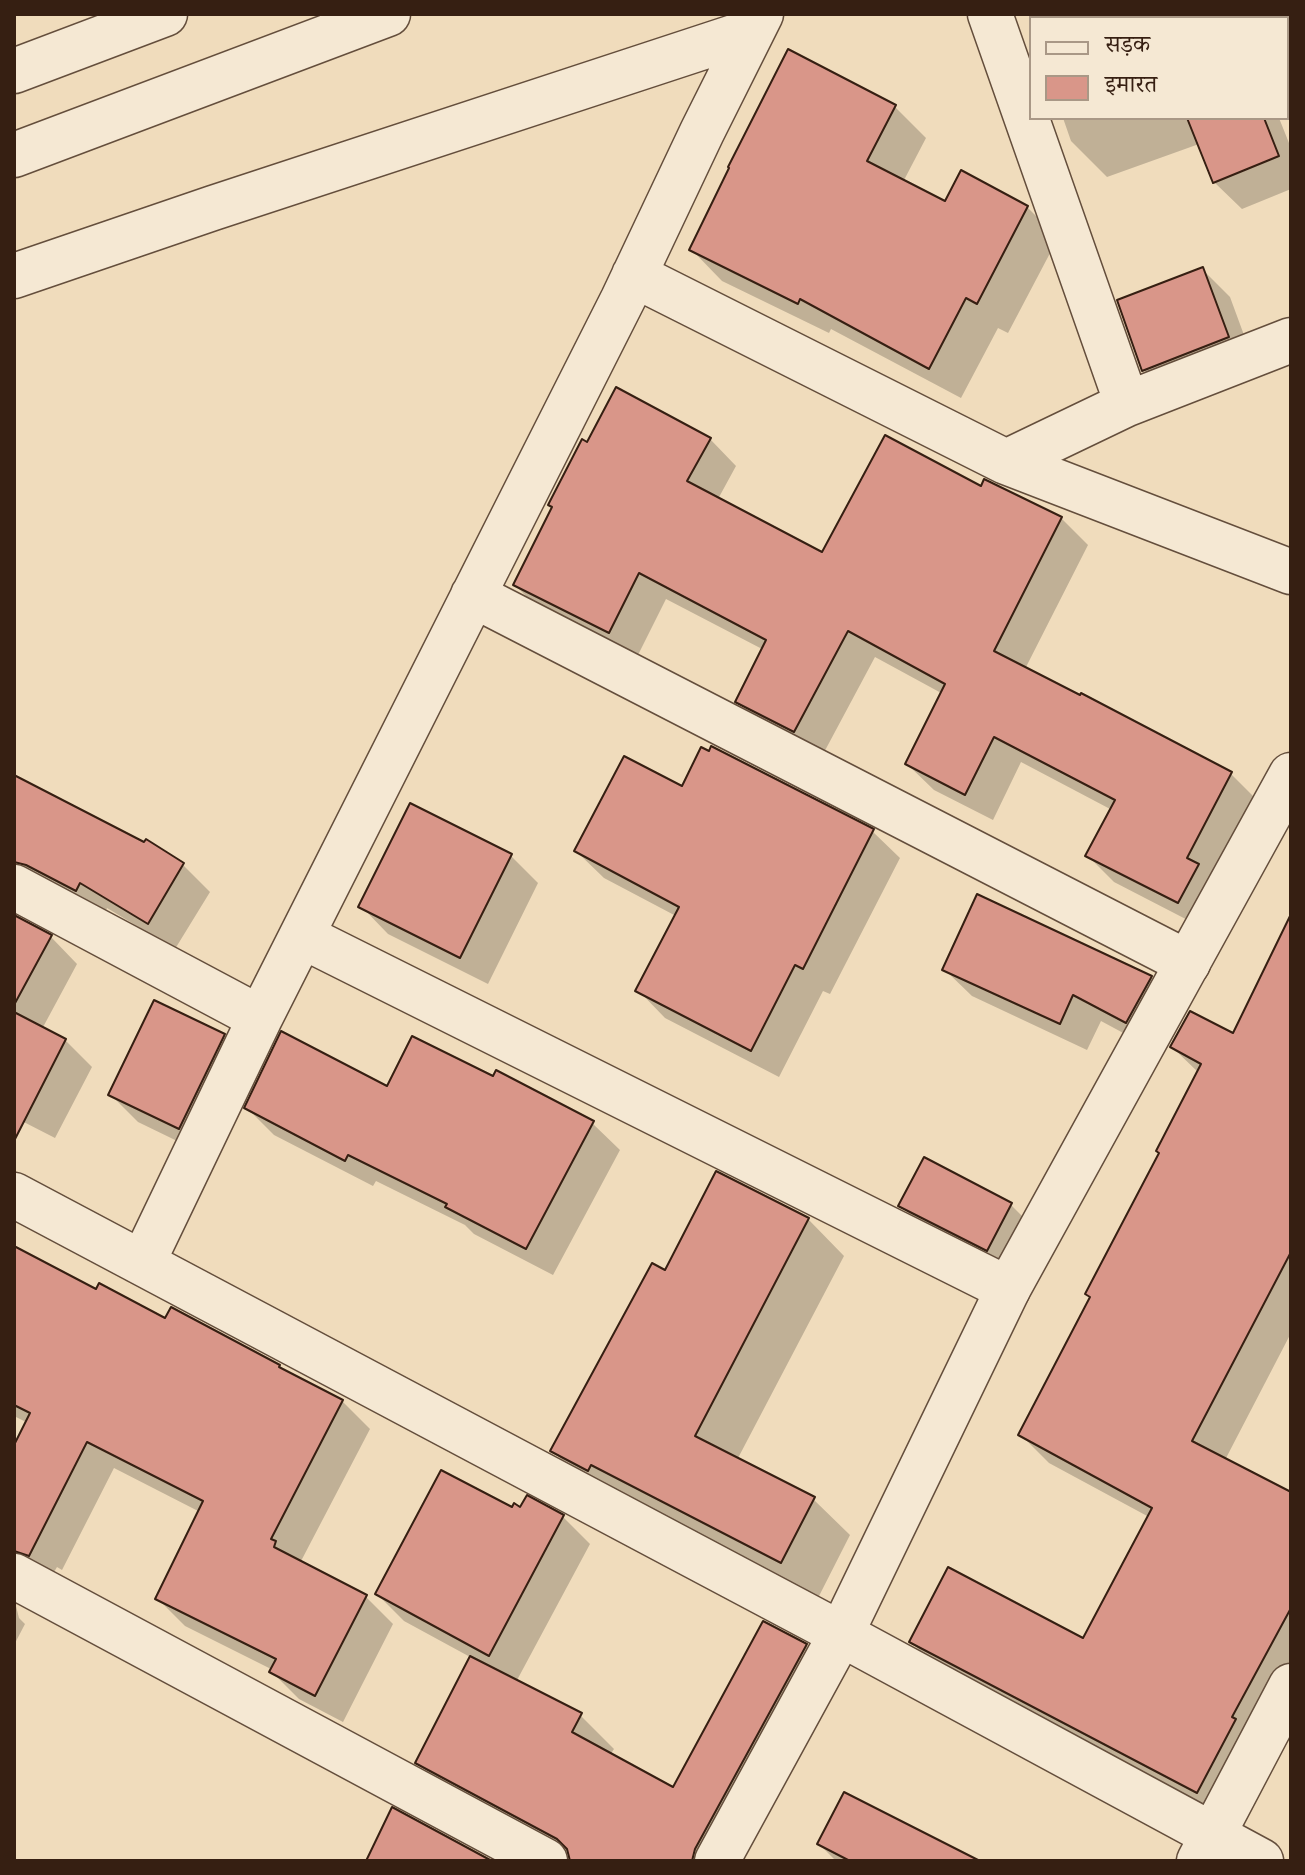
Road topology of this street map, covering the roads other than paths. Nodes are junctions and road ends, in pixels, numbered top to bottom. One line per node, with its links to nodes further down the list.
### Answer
1 (165, 14): 5 (street)
2 (388, 14): 6 (street)
3 (990, 14): 10 (street)
4 (757, 22): 7 (street); 8 (street)
5 (14, 71)
6 (14, 155)
7 (634, 275): 11 (street); 13 (street)
8 (14, 276)
9 (1291, 340): 10 (street)
10 (1127, 404): 11 (street)
11 (1006, 462): 12 (street)
12 (1291, 572)
13 (473, 595): 16 (street); 17 (street)
14 (1291, 775): 17 (street)
15 (14, 887): 18 (street)
16 (302, 936): 18 (street); 21 (street)
17 (1188, 963): 21 (street)
18 (260, 1018): 20 (street)
19 (14, 1195): 20 (street)
20 (143, 1262): 23 (street)
21 (1008, 1289): 23 (street)
22 (14, 1576): 26 (street)
23 (841, 1634): 25 (street); 27 (street)
24 (1291, 1686): 25 (street)
25 (1206, 1849): 28 (street)
26 (545, 1861)
27 (717, 1861)
28 (1261, 1861)

